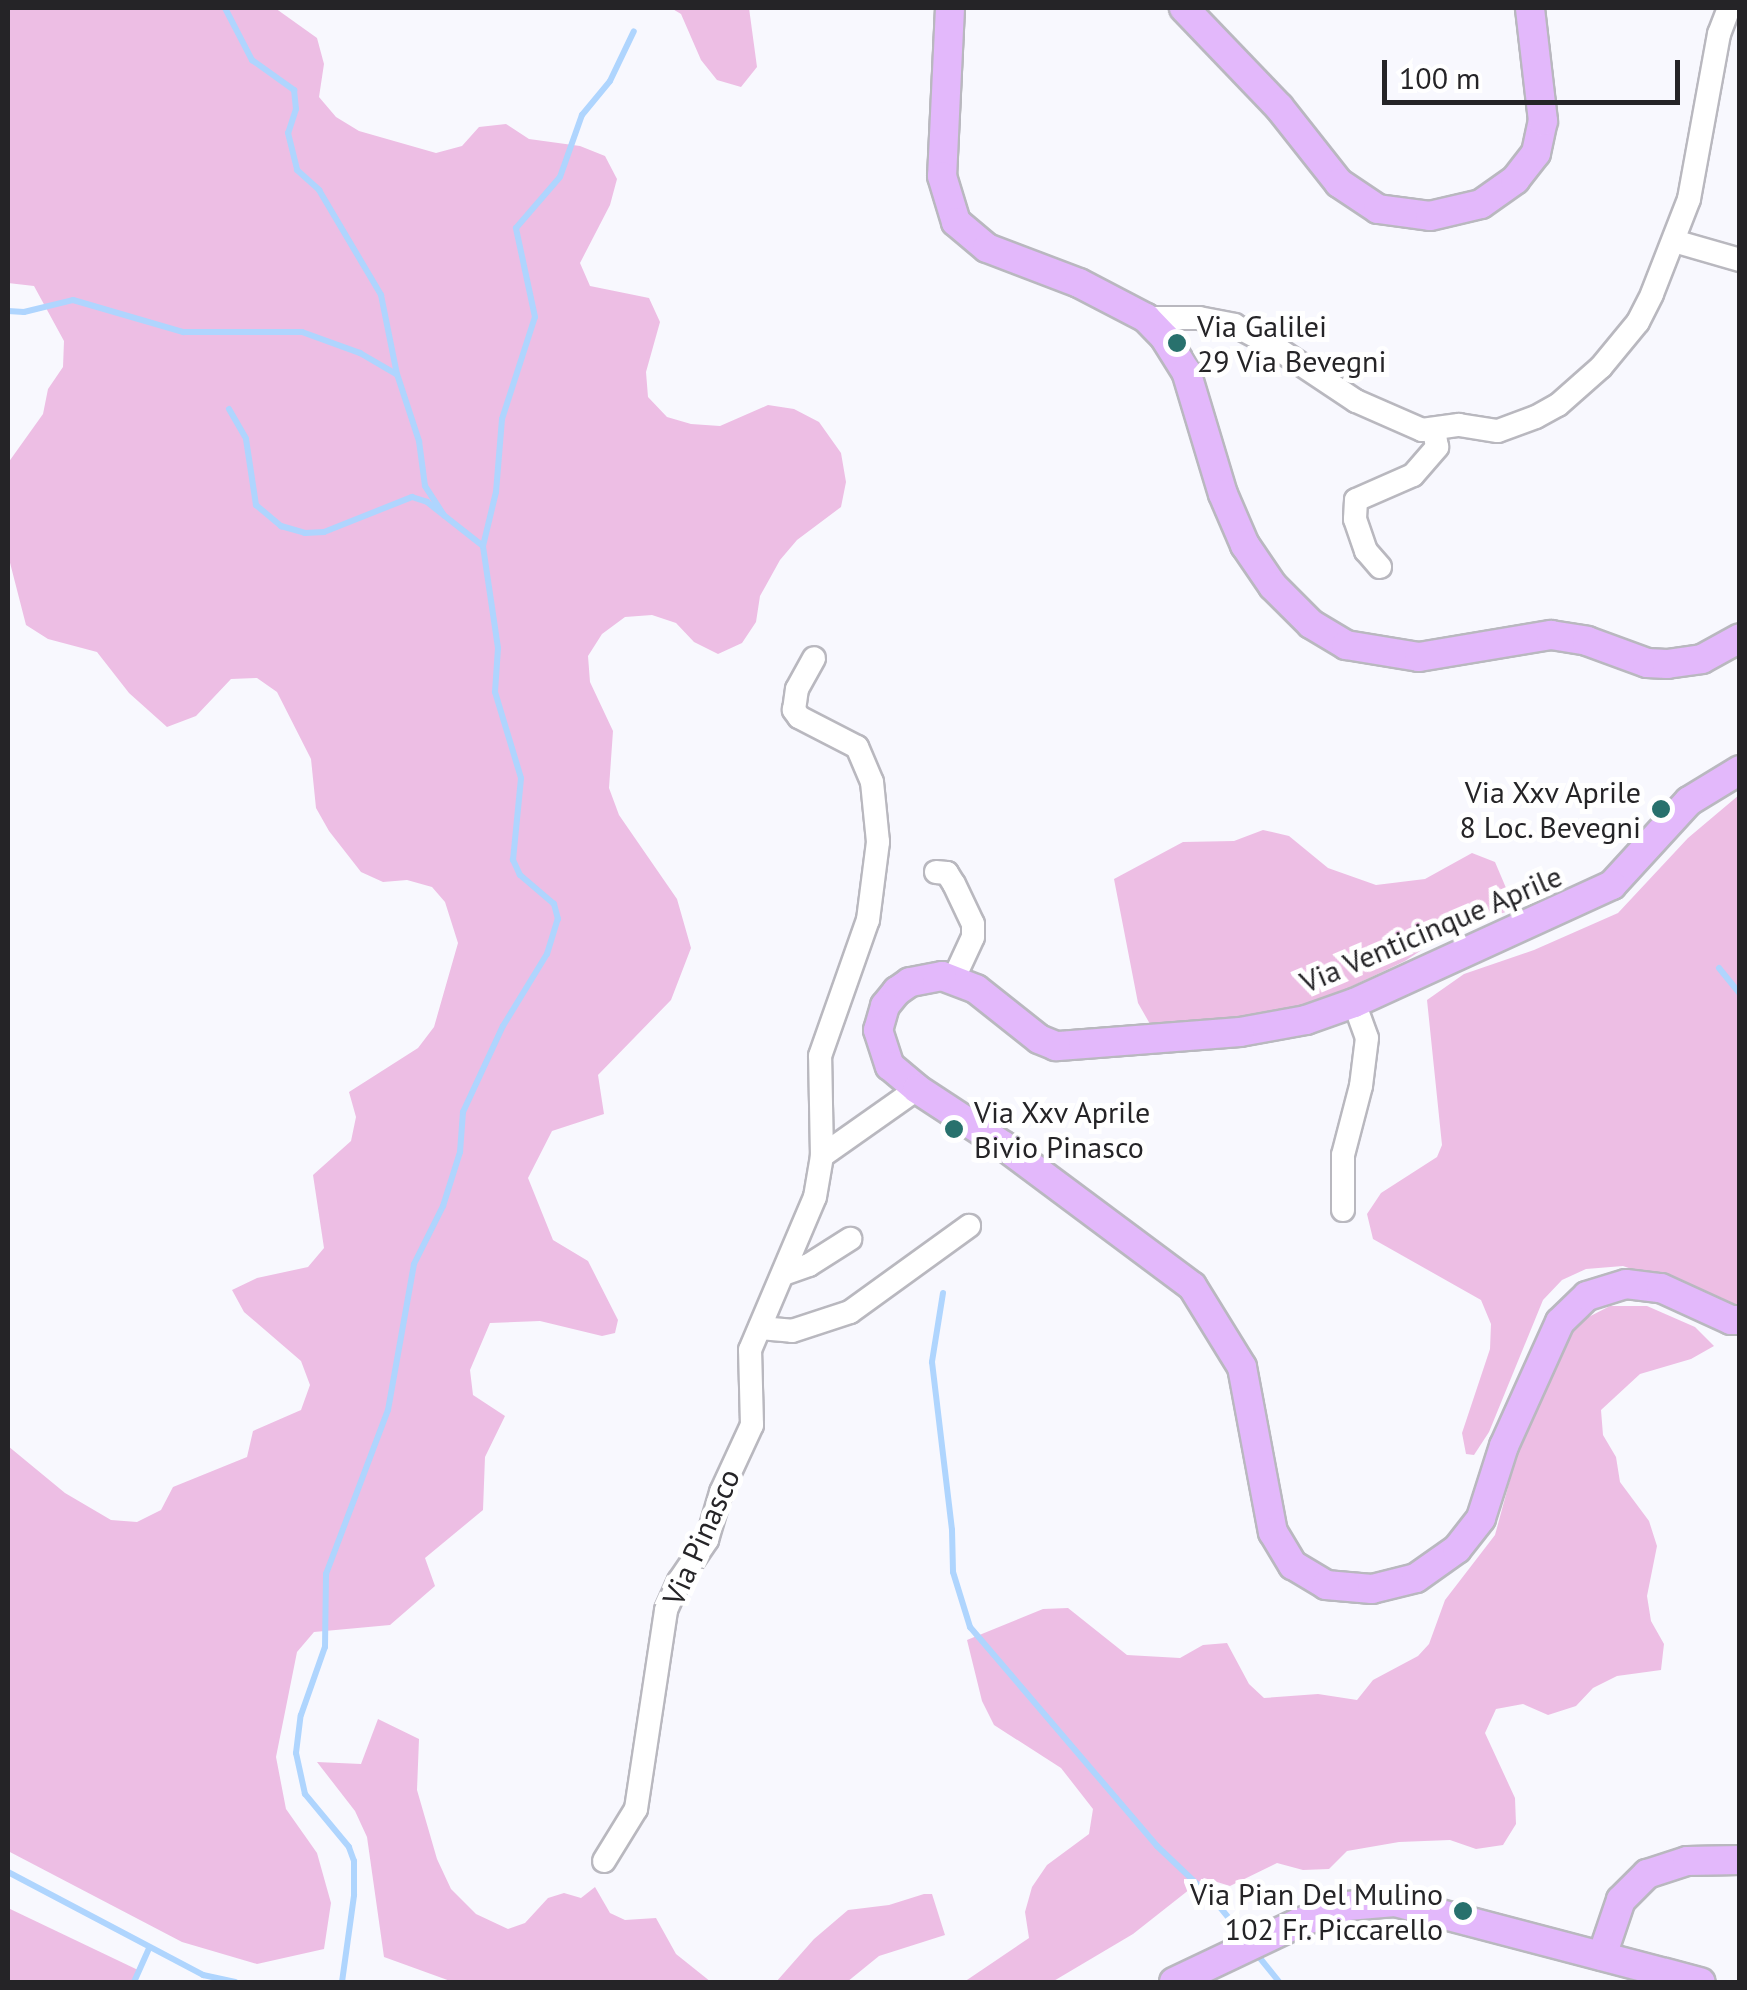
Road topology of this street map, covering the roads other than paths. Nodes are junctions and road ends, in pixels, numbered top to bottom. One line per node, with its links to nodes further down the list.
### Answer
1 (950, 8): 7 (main road)
2 (1184, 8): 3 (main road)
3 (1530, 8)
4 (1729, 8): 5 (street)
5 (1674, 240): 6 (street); 8 (street)
6 (1740, 260)
7 (1146, 318): 8 (street); 10 (main road)
8 (1434, 430): 9 (street)
9 (1380, 567)
10 (1740, 638)
11 (814, 658): 17 (street, Via Pinasco)
12 (1740, 770): 15 (main road, Via Venticinque Aprile)
13 (936, 872): 14 (street)
14 (954, 978): 15 (main road, Via Venticinque Aprile); 16 (main road)
15 (1354, 1003): 18 (street)
16 (917, 1090): 17 (street); 22 (main road)
17 (822, 1156): 21 (street, Via Pinasco)
18 (1343, 1210)
19 (969, 1226): 23 (street)
20 (850, 1239): 21 (street)
21 (786, 1273): 23 (street, Via Pinasco)
22 (1740, 1320)
23 (760, 1328): 25 (street, Via Pinasco)
24 (1740, 1860): 26 (main road)
25 (604, 1861)
26 (1602, 1956): 27 (main road); 28 (main road)
27 (1174, 1982)
28 (1701, 1982)

